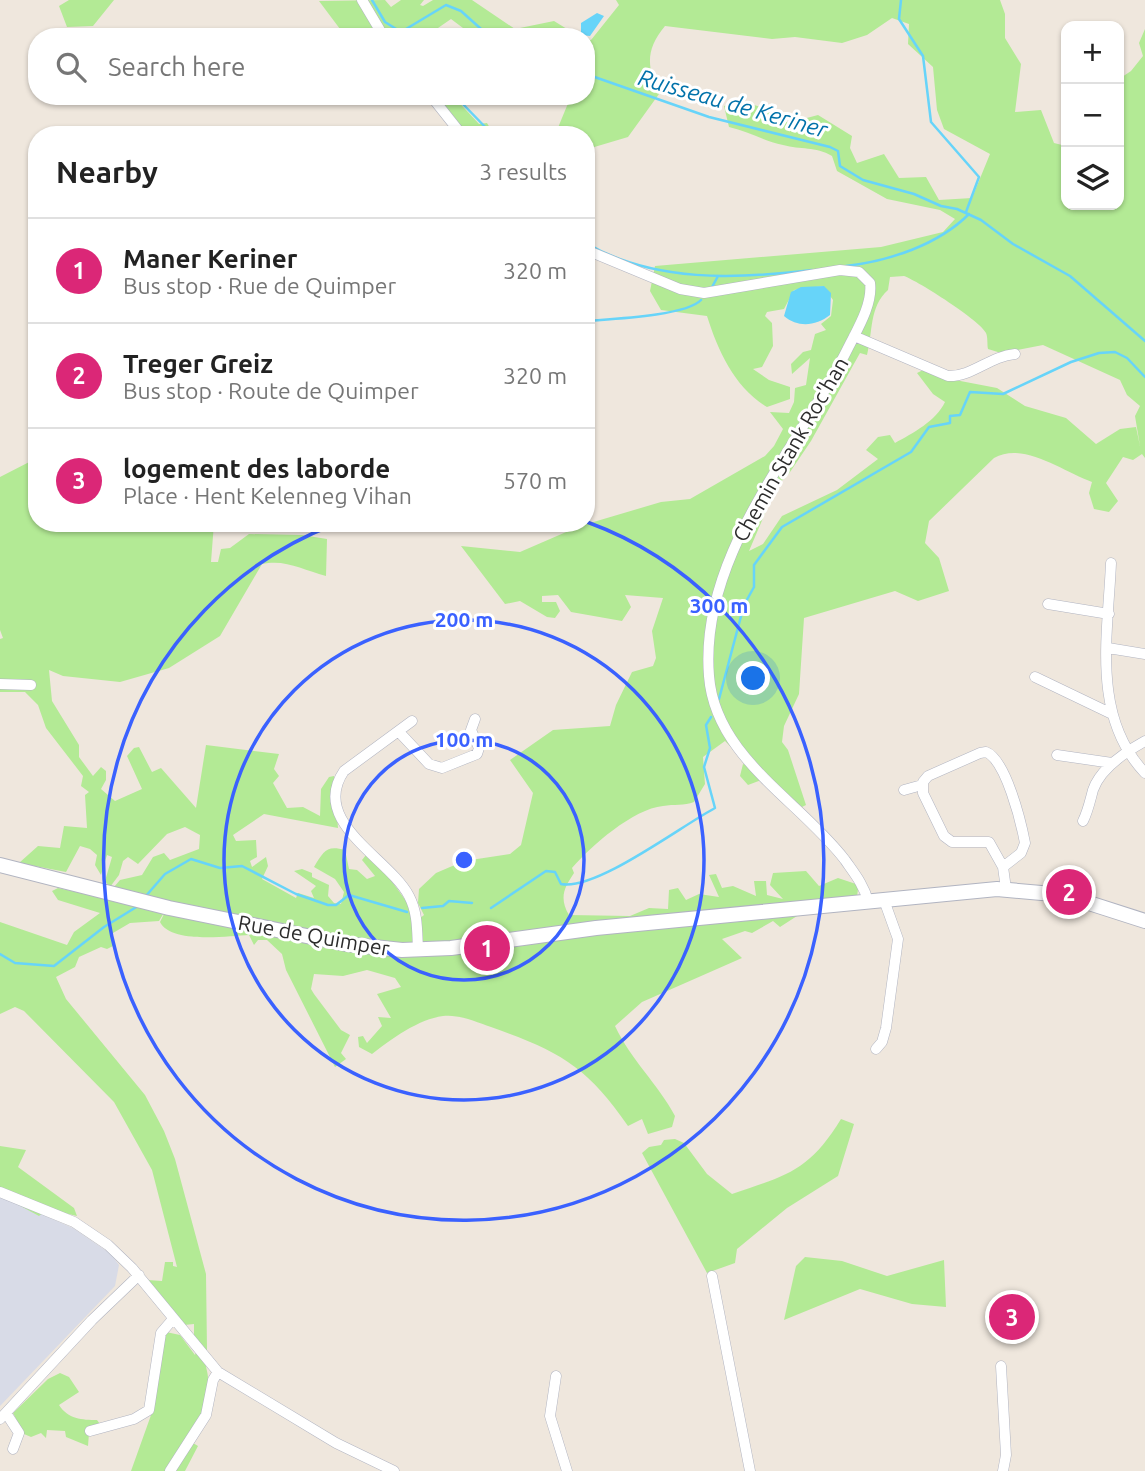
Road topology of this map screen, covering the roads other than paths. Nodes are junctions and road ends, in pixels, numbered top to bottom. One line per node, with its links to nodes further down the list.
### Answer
1 (362, 0): 2 (street)
2 (379, 28)
3 (438, 105): 4 (street)
4 (455, 126)
5 (595, 254): 6 (street, Chemin Stank Roc'han)
6 (854, 336): 7 (street); 32 (street, Chemin Stank Roc'han)
7 (1015, 354)
8 (1111, 563): 10 (street)
9 (1048, 604): 10 (street)
10 (1109, 614): 11 (street)
11 (1108, 648): 12 (street); 16 (street)
12 (1145, 654)
13 (1035, 677): 16 (street)
14 (0, 684): 15 (street)
15 (31, 685)
16 (1110, 713): 21 (street)
17 (475, 719): 19 (street)
18 (412, 721): 19 (street)
19 (400, 733): 34 (street)
20 (1145, 741): 21 (street)
21 (1129, 754): 23 (street); 24 (street)
22 (1057, 755): 23 (street)
23 (1112, 763): 27 (street)
24 (1145, 773)
25 (922, 785): 26 (street); 29 (street); 29 (street)
26 (904, 790)
27 (1083, 821)
28 (0, 865): 34 (main road, Rue de Quimper)
29 (1003, 867): 30 (street)
30 (1006, 889): 31 (main road, Rue de Quimper); 33 (main road, Rue de Quimper)
31 (884, 900): 32 (main road, Rue de Quimper); 35 (street)
32 (868, 901): 34 (main road, Rue de Quimper)
33 (1145, 921)
34 (418, 950)
35 (876, 1049)
36 (0, 1192): 37 (street)
37 (138, 1275): 39 (street); 43 (street)
38 (712, 1276): 49 (street)
39 (176, 1324): 41 (street); 44 (street)
40 (1000, 1366): 50 (street)
41 (218, 1372): 46 (street); 47 (street)
42 (556, 1376): 48 (street)
43 (3, 1416): 45 (street)
44 (90, 1431)
45 (13, 1449)
46 (170, 1471)
47 (394, 1471)
48 (567, 1471)
49 (750, 1471)
50 (1003, 1471)

